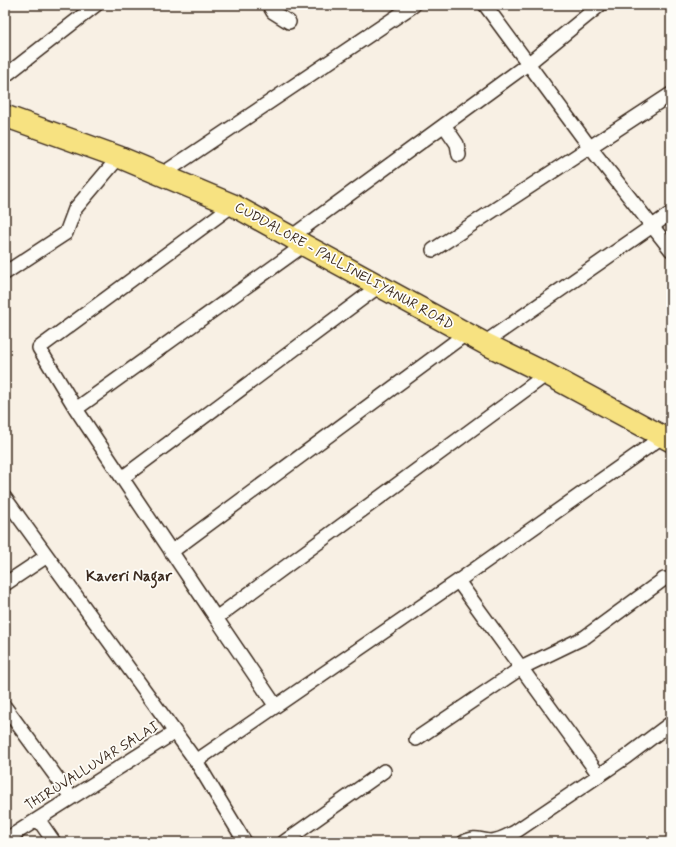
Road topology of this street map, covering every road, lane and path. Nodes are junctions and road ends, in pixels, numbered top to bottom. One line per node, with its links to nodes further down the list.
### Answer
1 (96, 5): 8 (street)
2 (269, 5): 6 (street)
3 (414, 5): 15 (street)
4 (485, 5): 7 (street)
5 (600, 5): 7 (street)
6 (289, 22)
7 (528, 63): 11 (street); 12 (street)
8 (5, 76)
9 (671, 94): 12 (street)
10 (5, 116): 14 (main road, CUDDALORE - PALLINELIYANUR ROAD)
11 (444, 125): 13 (street); 19 (street)
12 (589, 146): 18 (street); 20 (street)
13 (459, 155)
14 (118, 157): 15 (main road, CUDDALORE - PALLINELIYANUR ROAD); 22 (street)
15 (161, 175): 16 (main road, CUDDALORE - PALLINELIYANUR ROAD)
16 (233, 205): 19 (main road, CUDDALORE - PALLINELIYANUR ROAD); 26 (street)
17 (671, 213): 18 (street)
18 (652, 226): 21 (street); 24 (street)
19 (297, 241): 23 (main road, CUDDALORE - PALLINELIYANUR ROAD); 26 (street)
20 (433, 250)
21 (671, 250)
22 (5, 273)
23 (379, 286): 24 (main road, CUDDALORE - PALLINELIYANUR ROAD); 28 (street)
24 (475, 338): 25 (main road, CUDDALORE - PALLINELIYANUR ROAD); 30 (street)
25 (547, 374): 27 (main road, CUDDALORE - PALLINELIYANUR ROAD); 35 (street)
26 (76, 409): 28 (street)
27 (667, 439): 33 (street)
28 (122, 478): 30 (street)
29 (5, 498): 31 (street)
30 (171, 552): 35 (street)
31 (47, 556): 34 (street); 40 (street)
32 (669, 580): 36 (street)
33 (458, 581): 36 (street); 37 (street)
34 (5, 584)
35 (216, 618): 37 (street)
36 (521, 668): 41 (street); 44 (street)
37 (276, 705): 42 (street)
38 (6, 710): 45 (street)
39 (671, 723): 44 (street)
40 (175, 732): 42 (street); 45 (street, THIRUVALLUVAR SALAI)
41 (416, 739)
42 (196, 761): 49 (street)
43 (384, 771): 50 (street)
44 (599, 775): 51 (street)
45 (72, 798): 46 (street, THIRUVALLUVAR SALAI)
46 (38, 819): 47 (street, THIRUVALLUVAR SALAI); 48 (street)
47 (5, 840)
48 (54, 842)
49 (245, 842)
50 (284, 842)
51 (464, 842)

